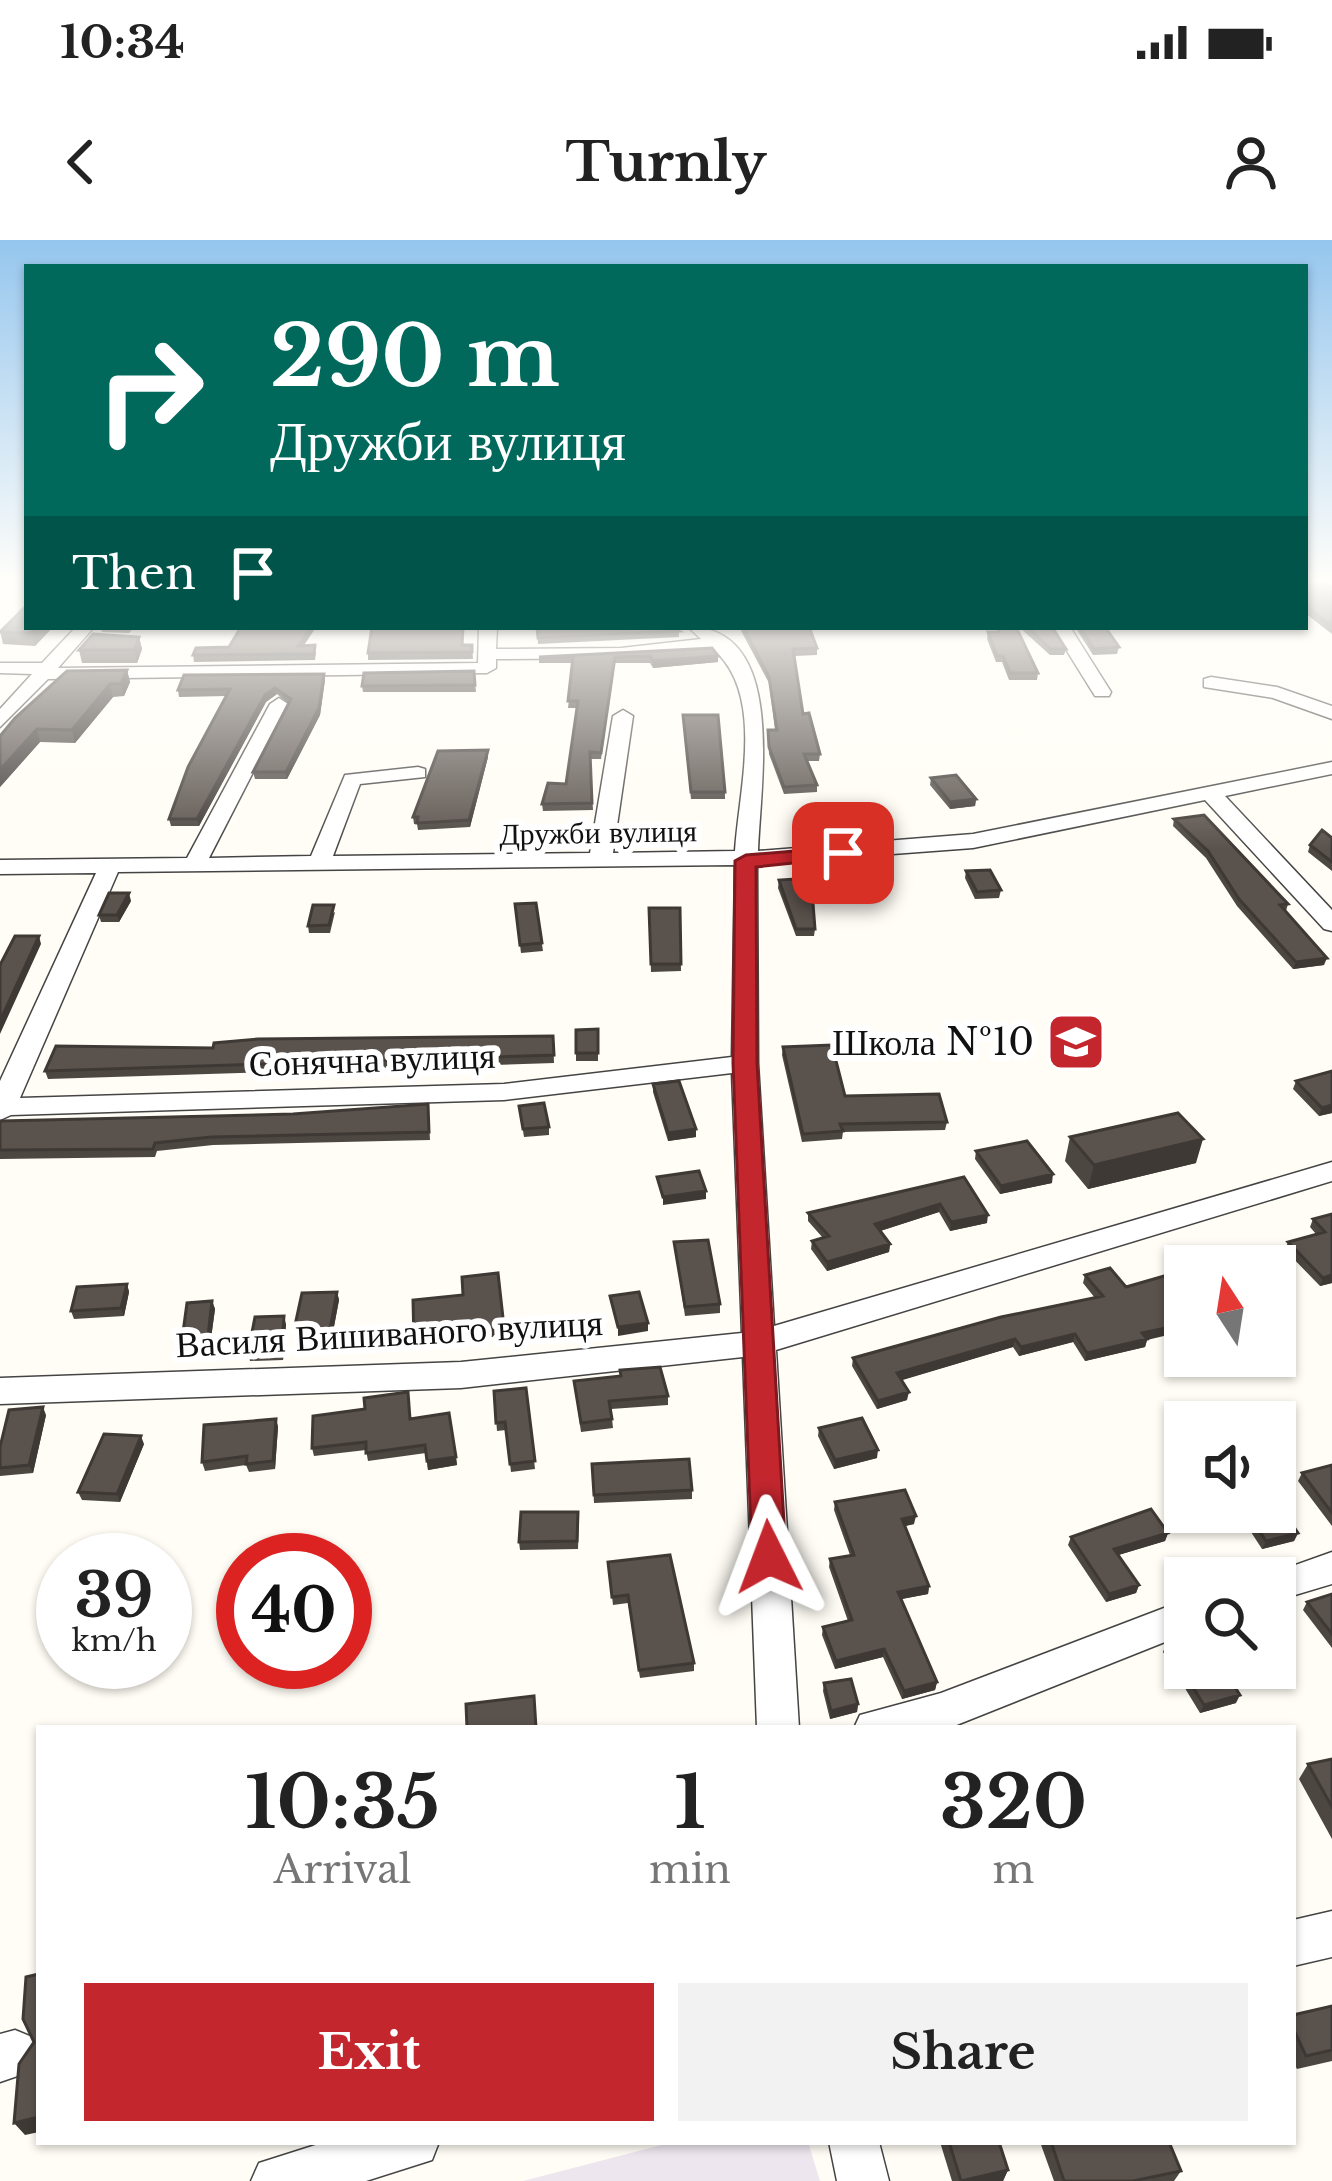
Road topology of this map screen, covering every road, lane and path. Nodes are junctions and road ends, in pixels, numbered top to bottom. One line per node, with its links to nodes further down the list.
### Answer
1 (7, 669): 6 (street)
2 (48, 669): 6 (street)
3 (479, 669): 6 (street)
4 (740, 669): 16 (street)
5 (1087, 669): 8 (street)
6 (45, 672): 12 (street)
7 (1211, 683): 10 (street)
8 (1102, 692)
9 (280, 704): 20 (street)
10 (1332, 713)
11 (623, 716): 17 (street)
12 (0, 721)
13 (1332, 768): 15 (street, Дружби вулиця)
14 (418, 773): 18 (street)
15 (1210, 793): 16 (street, Дружби вулиця); 22 (street)
16 (746, 861): 17 (street, Дружби вулиця); 23 (street)
17 (600, 862): 18 (street, Дружби вулиця)
18 (318, 866): 20 (street, Дружби вулиця)
19 (0, 867): 21 (street, Дружби вулиця)
20 (193, 867): 21 (street, Дружби вулиця)
21 (109, 868): 24 (street)
22 (1332, 923)
23 (745, 1063): 24 (street, Сонячна вулиця); 26 (street)
24 (1, 1108)
25 (1329, 1176): 26 (street, Василя Вишиваного вулиця)
26 (758, 1343): 27 (street, Василя Вишиваного вулиця); 31 (street)
27 (0, 1391)
28 (1332, 1568): 29 (street)
29 (1296, 1579)
30 (1164, 1624): 32 (street)
31 (778, 1725)
32 (888, 1725)
33 (1332, 1934): 34 (street)
34 (1296, 1942)
35 (403, 2145): 37 (street)
36 (855, 2145): 38 (street)
37 (277, 2181)
38 (863, 2181)

